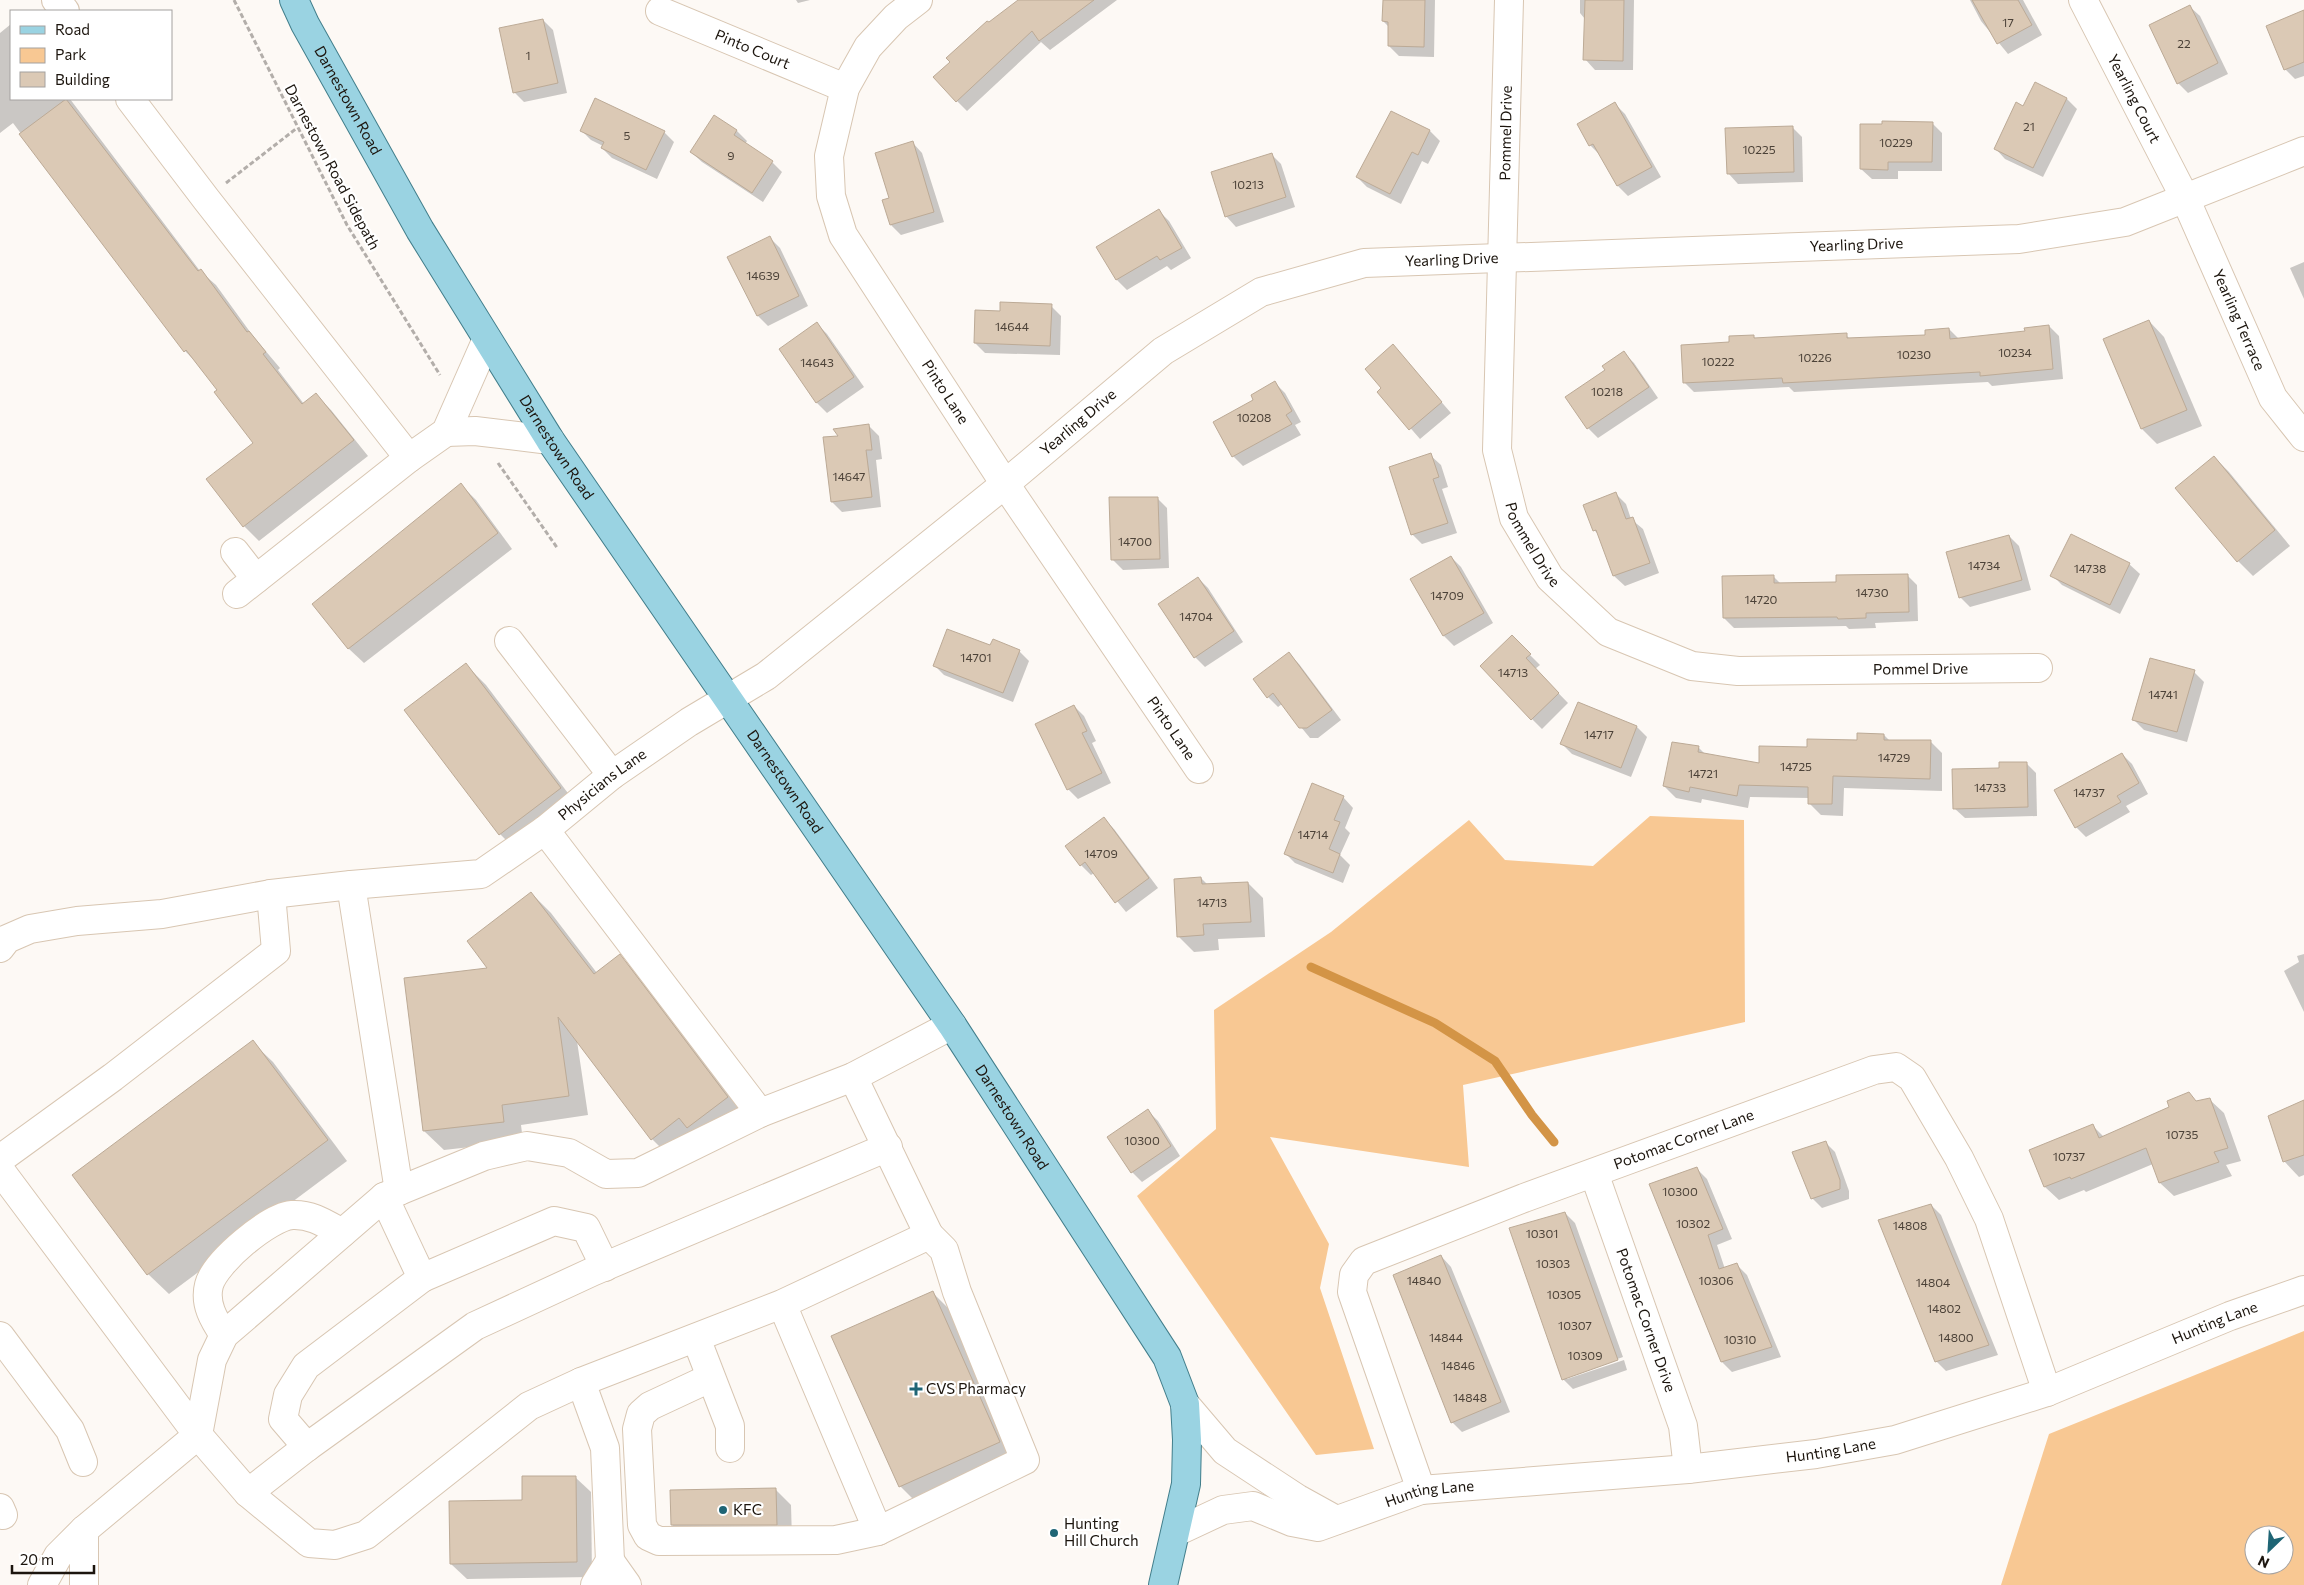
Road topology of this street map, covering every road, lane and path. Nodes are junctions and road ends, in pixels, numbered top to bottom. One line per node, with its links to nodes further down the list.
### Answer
1 (234, 0): 10 (path, Darnestown Road Sidepath)
2 (294, 0): 7 (main road, Darnestown Road)
3 (918, 0): 8 (street, Pinto Lane)
4 (1509, 0): 14 (street, Pommel Drive)
5 (2083, 0): 12 (street, Yearling Court)
6 (660, 11): 8 (street, Pinto Court)
7 (307, 12): 15 (main road, Darnestown Road)
8 (845, 88): 22 (street, Pinto Lane)
9 (131, 100): 13 (street)
10 (297, 128): 13 (path); 16 (path, Darnestown Road Sidepath)
11 (2304, 151): 12 (street, Yearling Drive)
12 (2185, 198): 14 (street, Yearling Drive); 18 (street, Yearling Terrace)
13 (206, 199): 20 (street)
14 (1503, 257): 22 (street, Yearling Drive); 26 (street, Pommel Drive)
15 (487, 339): 17 (street); 19 (main road, Darnestown Road)
16 (445, 382)
17 (446, 432): 19 (street); 20 (street)
18 (2304, 437)
19 (550, 440): 27 (main road, Darnestown Road)
20 (410, 458): 24 (street)
21 (497, 461): 23 (path)
22 (1005, 484): 27 (street, Yearling Drive); 28 (street, Pinto Lane)
23 (558, 549)
24 (235, 552)
25 (509, 640): 29 (street)
26 (2038, 668)
27 (728, 699): 29 (street, Physicians Lane); 34 (main road, Darnestown Road)
28 (1199, 769)
29 (612, 775): 30 (street, Physicians Lane)
30 (546, 830): 31 (street, Physicians Lane); 36 (street)
31 (351, 885): 32 (street); 41 (street)
32 (271, 894): 33 (street); 38 (street)
33 (0, 948)
34 (952, 1025): 35 (street); 54 (main road, Darnestown Road)
35 (853, 1077): 36 (street); 37 (street)
36 (760, 1113): 41 (street)
37 (888, 1147): 43 (street); 44 (street)
38 (0, 1159)
39 (0, 1170): 55 (street)
40 (1594, 1173): 53 (street, Potomac Corner Lane); 59 (street, Potomac Corner Drive); 60 (street, Potomac Corner Lane)
41 (391, 1194): 42 (street); 45 (street)
42 (342, 1233): 48 (street); 48 (street)
43 (929, 1235): 47 (street); 64 (street)
44 (605, 1267): 45 (street); 56 (street)
45 (422, 1278): 56 (street)
46 (2304, 1290): 53 (street, Hunting Lane)
47 (782, 1304): 50 (street); 64 (street)
48 (224, 1335): 55 (street)
49 (0, 1336): 58 (street)
50 (696, 1338): 51 (street); 52 (street)
51 (710, 1378): 57 (street); 64 (street)
52 (581, 1382): 61 (street); 66 (street)
53 (2047, 1392): 59 (street, Hunting Lane)
54 (1185, 1404): 62 (street); 65 (main road, Darnestown Road)
55 (198, 1435): 61 (street); 63 (street)
56 (308, 1446): 61 (street)
57 (730, 1448)
58 (83, 1462)
59 (1688, 1469): 60 (street, Hunting Lane)
60 (1421, 1490): 62 (street, Hunting Lane)
61 (248, 1493)
62 (1336, 1520): 65 (street, Hunting Lane)
63 (84, 1530): 67 (street); 68 (street)
64 (878, 1531)
65 (1176, 1532): 71 (main road, Darnestown Road)
66 (610, 1561): 69 (street); 70 (street)
67 (42, 1585)
68 (84, 1585)
69 (595, 1585)
70 (627, 1585)
71 (1163, 1585)

